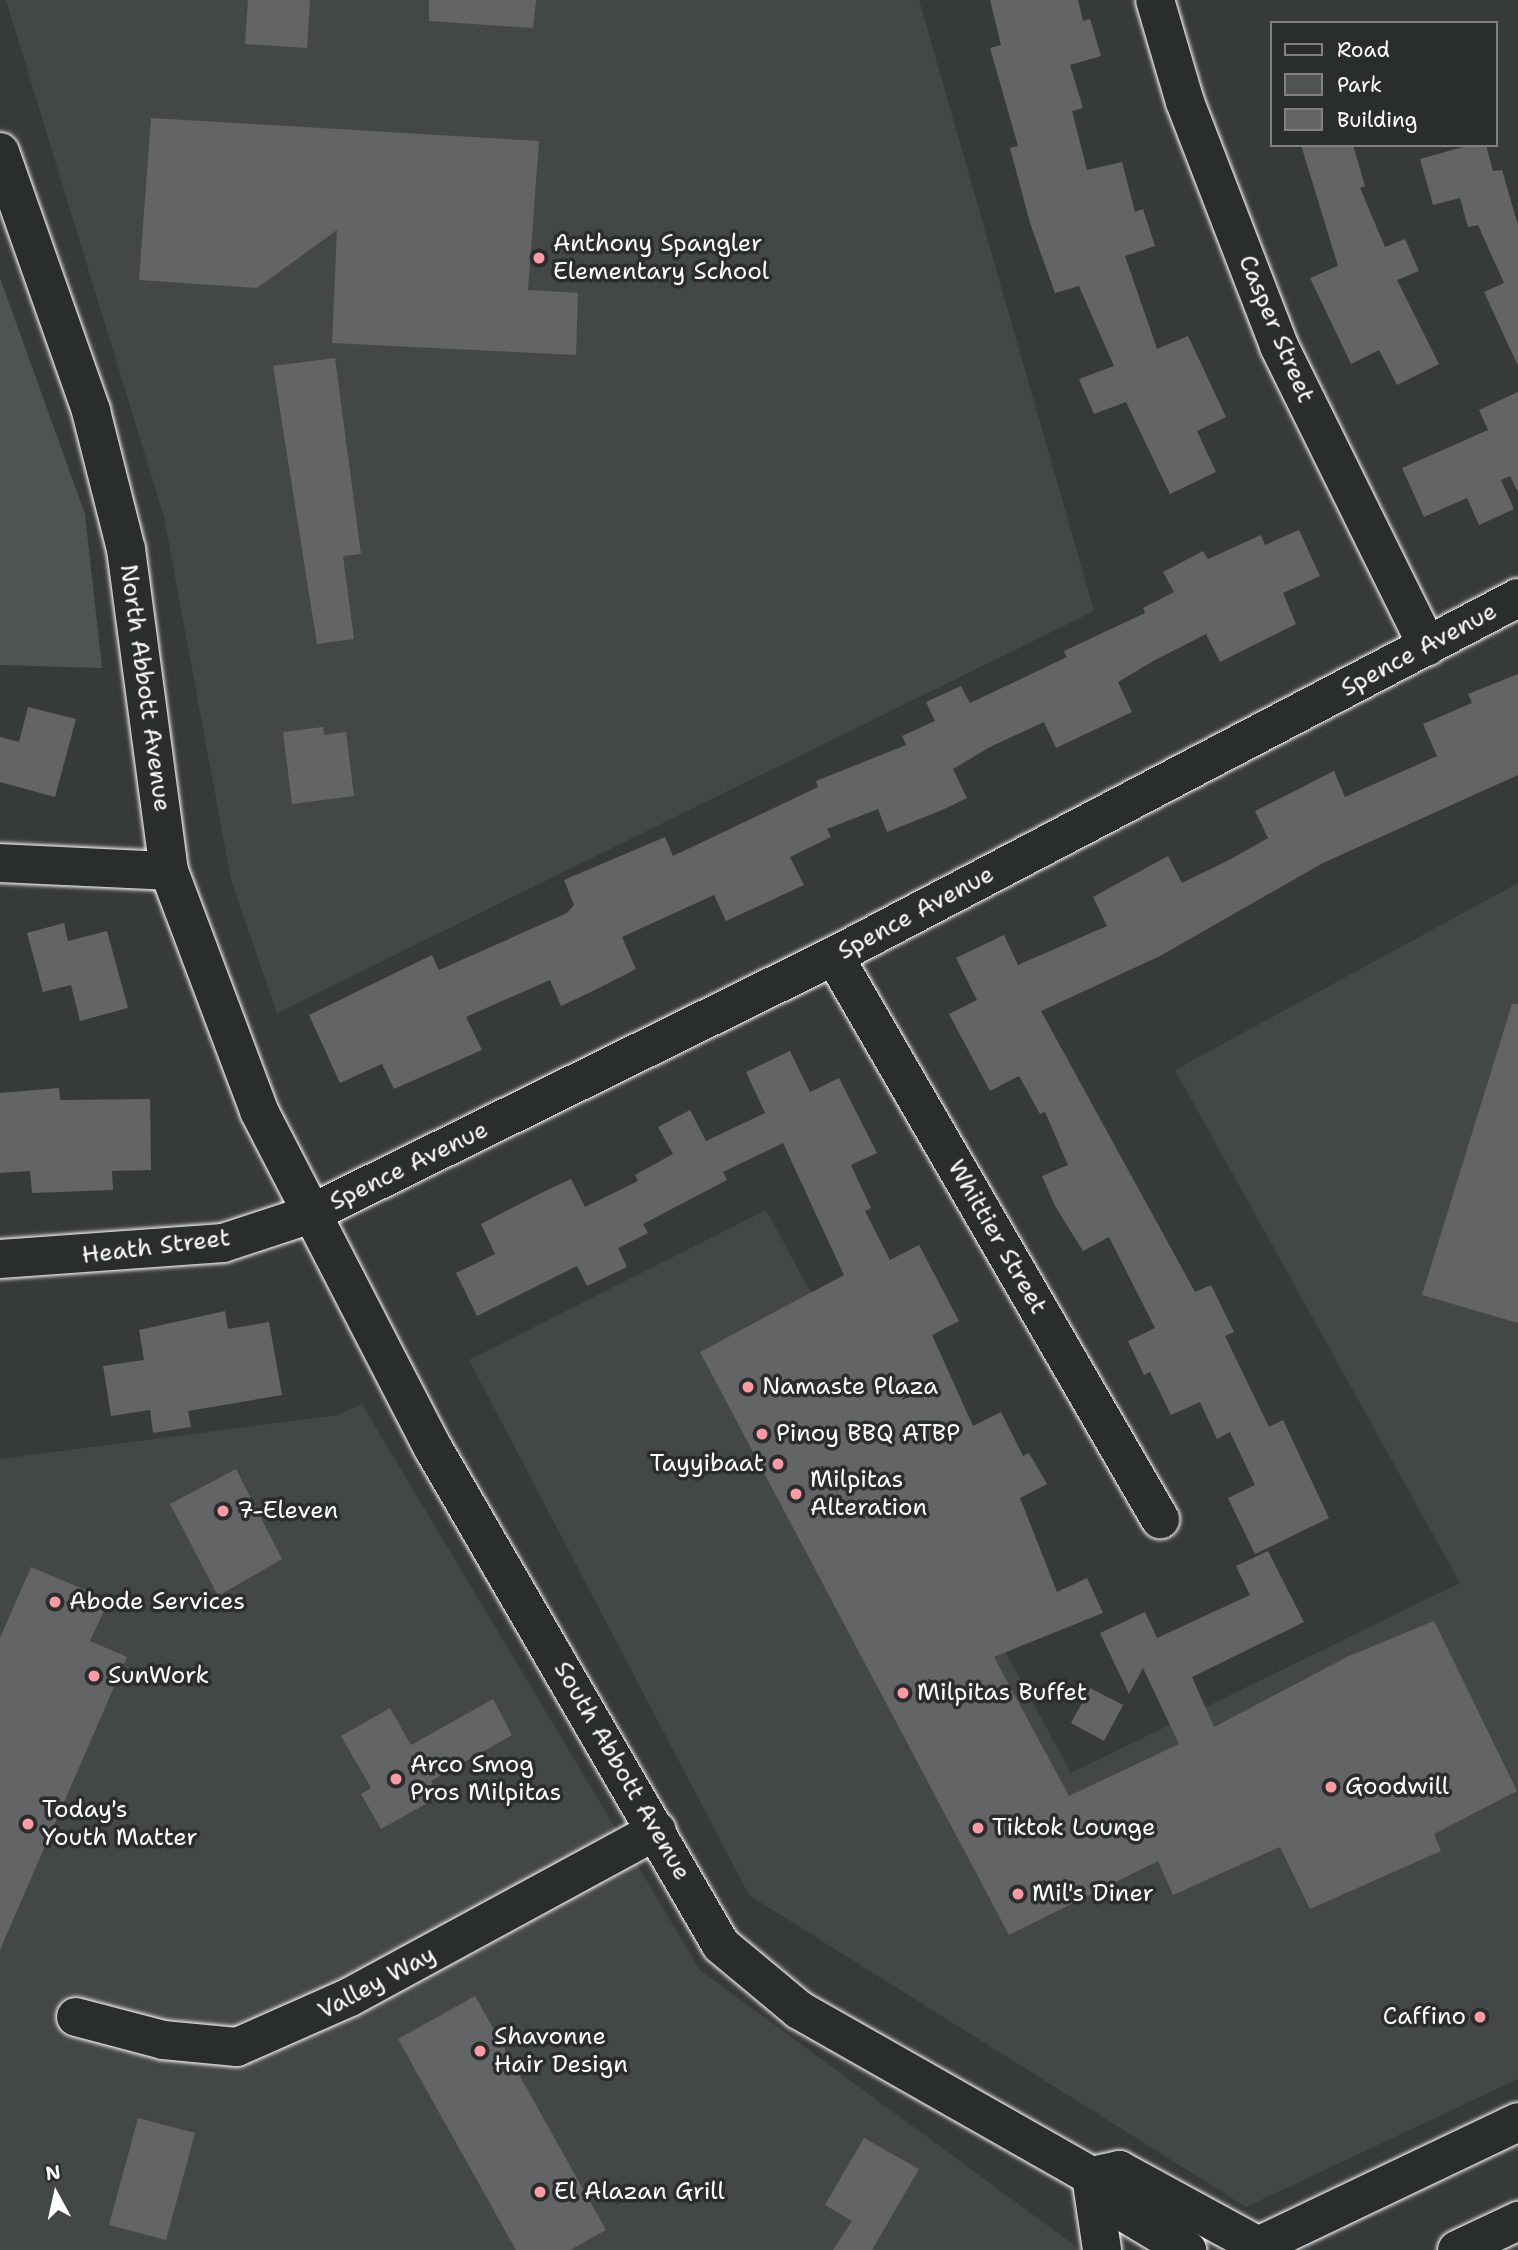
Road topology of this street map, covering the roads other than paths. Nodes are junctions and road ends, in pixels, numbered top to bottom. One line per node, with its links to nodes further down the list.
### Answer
1 (1154, 0): 4 (main road, Casper Street)
2 (0, 152): 6 (main road, North Abbott Avenue)
3 (1518, 598): 4 (main road, Spence Avenue)
4 (1427, 646): 7 (main road, Spence Avenue)
5 (0, 863): 6 (main road)
6 (169, 871): 8 (main road, North Abbott Avenue)
7 (834, 956): 8 (main road, Spence Avenue); 10 (main road, Whittier Street)
8 (308, 1215): 9 (main road, Heath Street); 11 (main road, South Abbott Avenue)
9 (0, 1259)
10 (1160, 1519)
11 (657, 1830): 12 (main road, Valley Way); 14 (main road, South Abbott Avenue)
12 (76, 2017)
13 (1518, 2122): 16 (main road)
14 (1091, 2176): 16 (main road); 17 (main road); 18 (main road, South Abbott Avenue)
15 (1518, 2221): 19 (main road)
16 (1258, 2249)
17 (1102, 2250)
18 (1187, 2250)
19 (1458, 2250)

